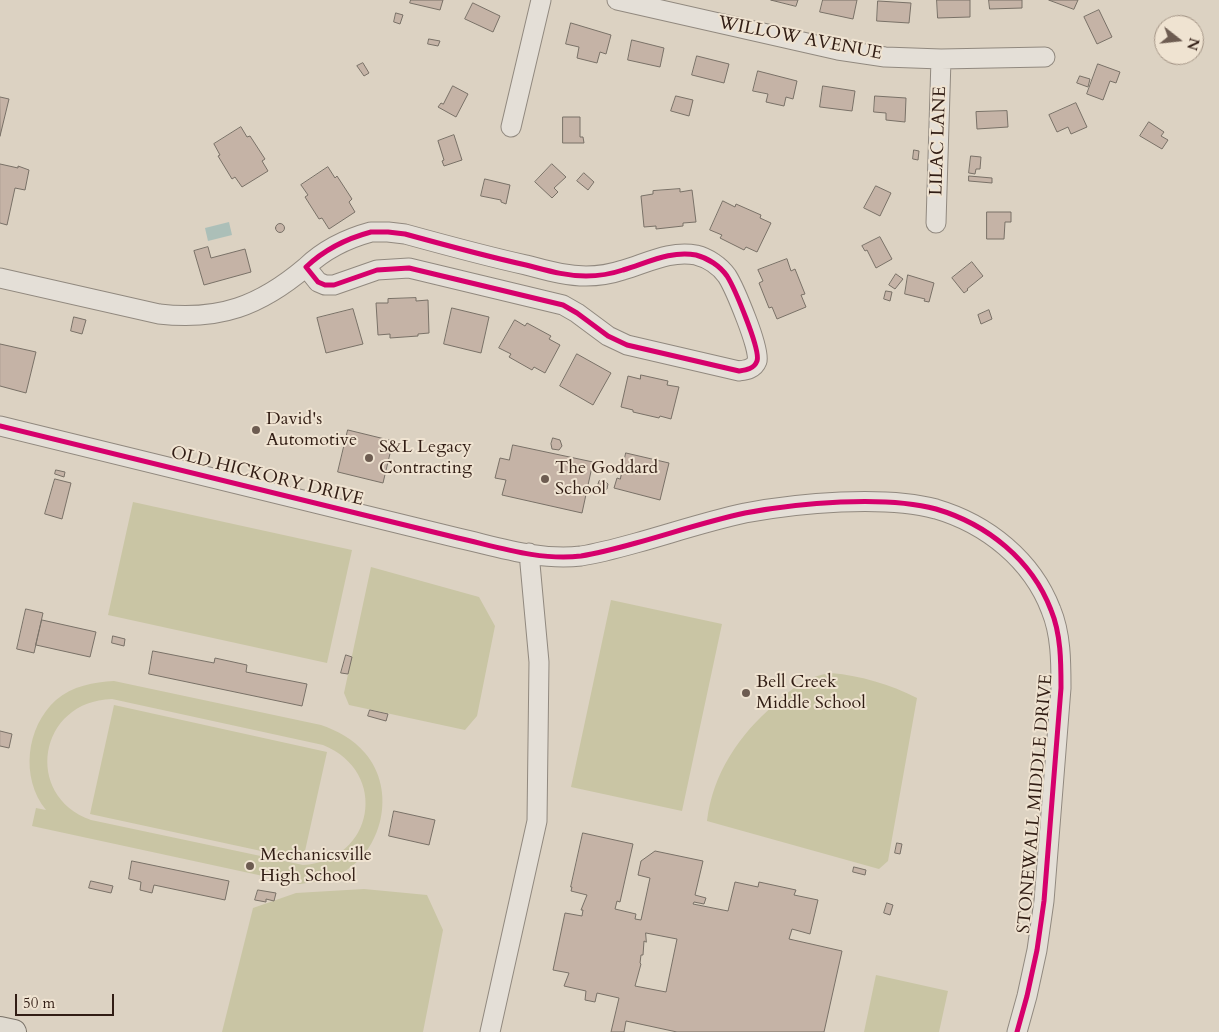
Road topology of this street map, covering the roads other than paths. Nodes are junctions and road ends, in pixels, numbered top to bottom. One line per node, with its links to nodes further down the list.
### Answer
1 (541, 0): 5 (street)
2 (617, 0): 4 (street, WILLOW AVENUE)
3 (1045, 57): 4 (street, WILLOW AVENUE)
4 (941, 59): 6 (street, LILAC LANE)
5 (512, 127)
6 (936, 224)
7 (306, 267): 7 (street); 8 (street)
8 (0, 278)
9 (0, 426): 10 (street, OLD HICKORY DRIVE)
10 (529, 553): 13 (street); 14 (street, STONEWALL MIDDLE DRIVE)
11 (0, 1029): 12 (main road)
12 (14, 1032)
13 (490, 1032)
14 (1017, 1032)

